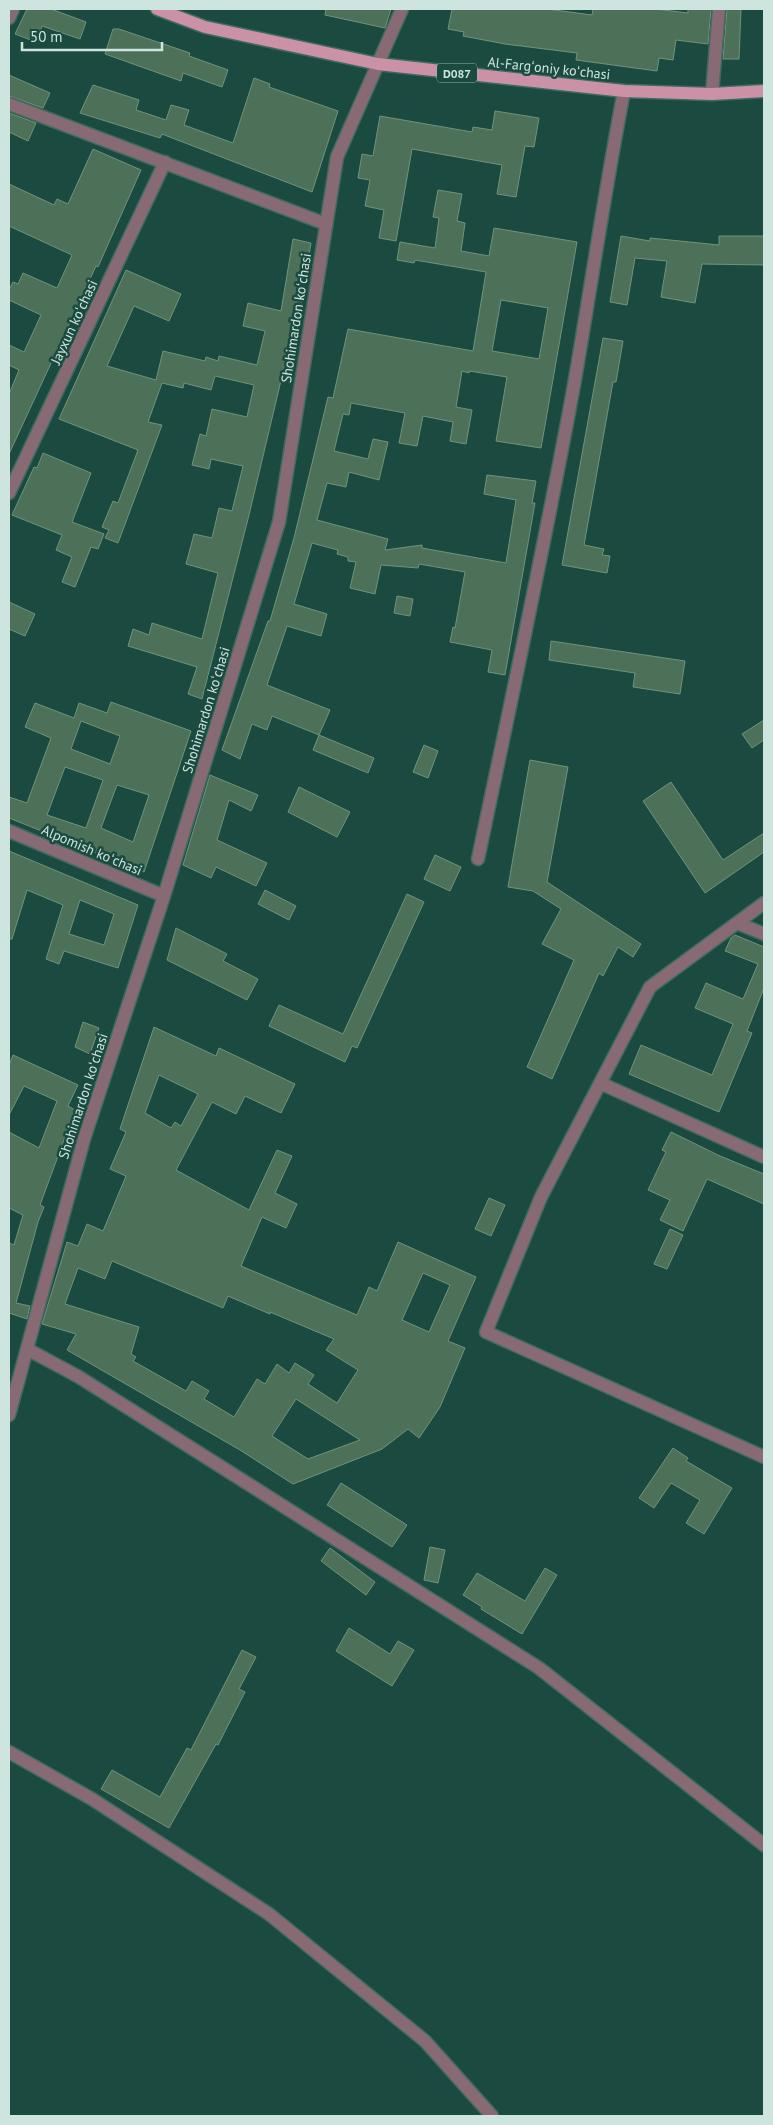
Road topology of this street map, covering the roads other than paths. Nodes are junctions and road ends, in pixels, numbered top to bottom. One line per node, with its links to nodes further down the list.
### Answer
1 (13, 9): 5 (street)
2 (157, 9): 6 (main road, Al-Fargʻoniy koʻchasi / D087)
3 (402, 9): 6 (street, Shohimardon koʻchasi)
4 (719, 9): 9 (street)
5 (9, 18)
6 (378, 64): 7 (main road, Al-Fargʻoniy koʻchasi / D087); 12 (street, Shohimardon koʻchasi)
7 (624, 91): 9 (main road, Al-Fargʻoniy koʻchasi / D087); 15 (street)
8 (764, 91): 9 (main road, Al-Fargʻoniy koʻchasi / D087)
9 (712, 94)
10 (9, 104): 11 (street)
11 (165, 162): 12 (street); 13 (street, Jayxun koʻchasi)
12 (326, 224): 16 (street, Shohimardon koʻchasi)
13 (9, 493)
14 (9, 831): 16 (street, Alpomish koʻchasi)
15 (478, 859)
16 (164, 896): 22 (street, Shohimardon koʻchasi)
17 (764, 903): 18 (street)
18 (737, 923): 19 (street); 20 (street)
19 (764, 934)
20 (600, 1083): 21 (street); 24 (street)
21 (764, 1158)
22 (27, 1349): 23 (street, Shohimardon koʻchasi); 26 (street)
23 (9, 1416)
24 (764, 1457)
25 (9, 1752): 27 (street)
26 (764, 1845)
27 (492, 2116)

